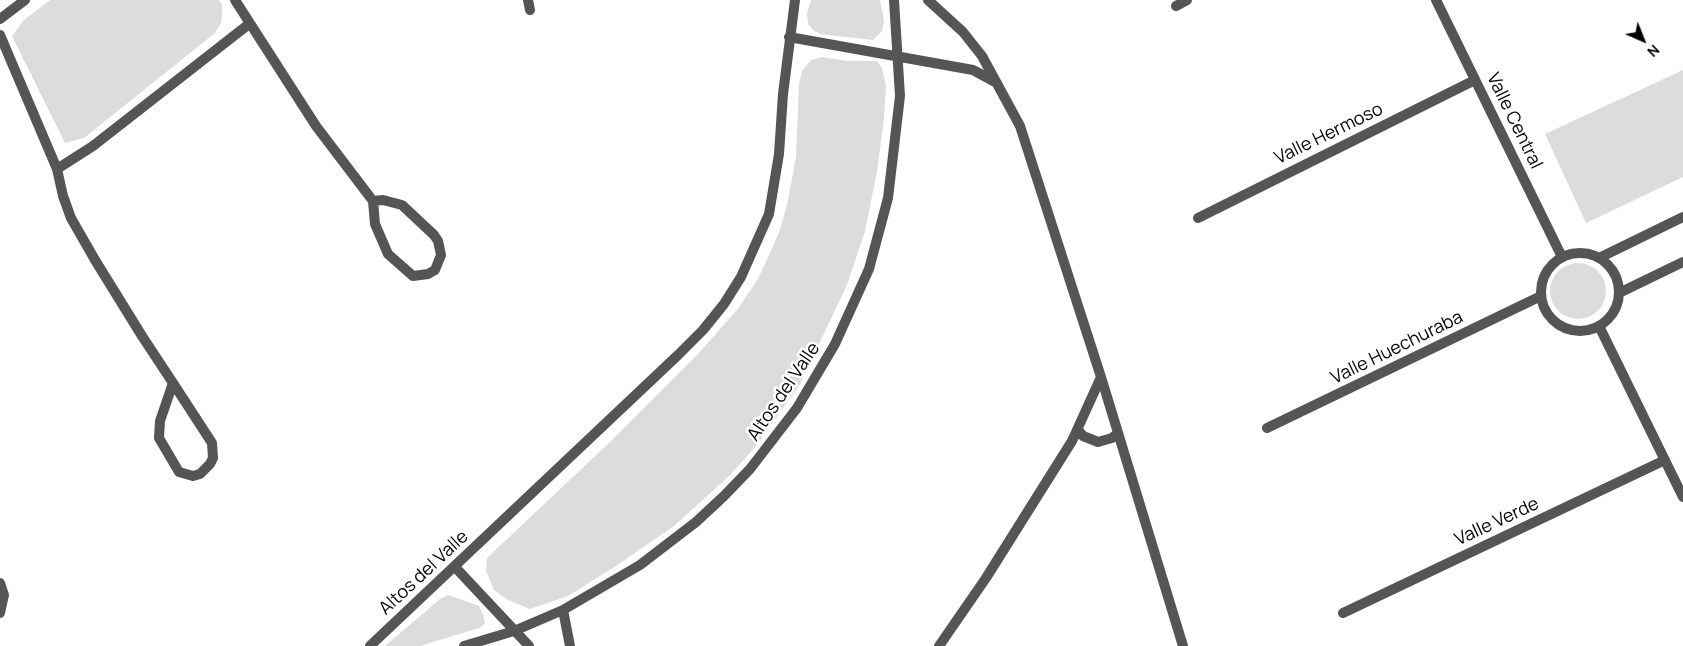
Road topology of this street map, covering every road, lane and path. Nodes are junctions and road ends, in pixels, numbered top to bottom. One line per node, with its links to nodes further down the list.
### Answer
1 (25, 0): 9 (street)
2 (235, 0): 10 (street)
3 (795, 0): 12 (street, Altos del Valle)
4 (894, 0): 13 (street, Altos del Valle)
5 (928, 0): 15 (street)
6 (1187, 0): 8 (street)
7 (1436, 0): 14 (street, Valle Central)
8 (1176, 6)
9 (0, 19)
10 (249, 24): 16 (street); 17 (street)
11 (0, 35): 16 (street)
12 (789, 37): 13 (street); 33 (street, Altos del Valle)
13 (897, 56): 15 (street); 35 (street, Altos del Valle)
14 (1476, 80): 19 (street, Valle Hermoso); 20 (street, Valle Central)
15 (998, 84): 26 (street)
16 (57, 169): 27 (street)
17 (372, 201): 17 (street)
18 (1683, 217): 21 (street)
19 (1198, 218)
20 (1562, 257): 21 (street); 24 (street)
21 (1599, 258): 23 (street)
22 (1683, 262): 23 (street)
23 (1619, 293): 25 (street)
24 (1541, 296): 25 (street); 28 (street, Valle Huechuraba)
25 (1599, 326): 31 (street)
26 (1101, 377): 29 (street); 30 (street)
27 (173, 383): 27 (street)
28 (1267, 428)
29 (1078, 430): 30 (street); 43 (street)
30 (1118, 433): 44 (street)
31 (1665, 460): 32 (street); 37 (street, Valle Verde)
32 (1683, 497)
33 (455, 567): 38 (street); 39 (street, Altos del Valle)
34 (0, 583): 36 (street)
35 (563, 610): 38 (street, Altos del Valle); 42 (street)
36 (0, 613)
37 (1342, 613)
38 (514, 631): 40 (street, Altos del Valle); 41 (street)
39 (370, 646)
40 (464, 646)
41 (529, 646)
42 (570, 646)
43 (939, 646)
44 (1184, 646)

